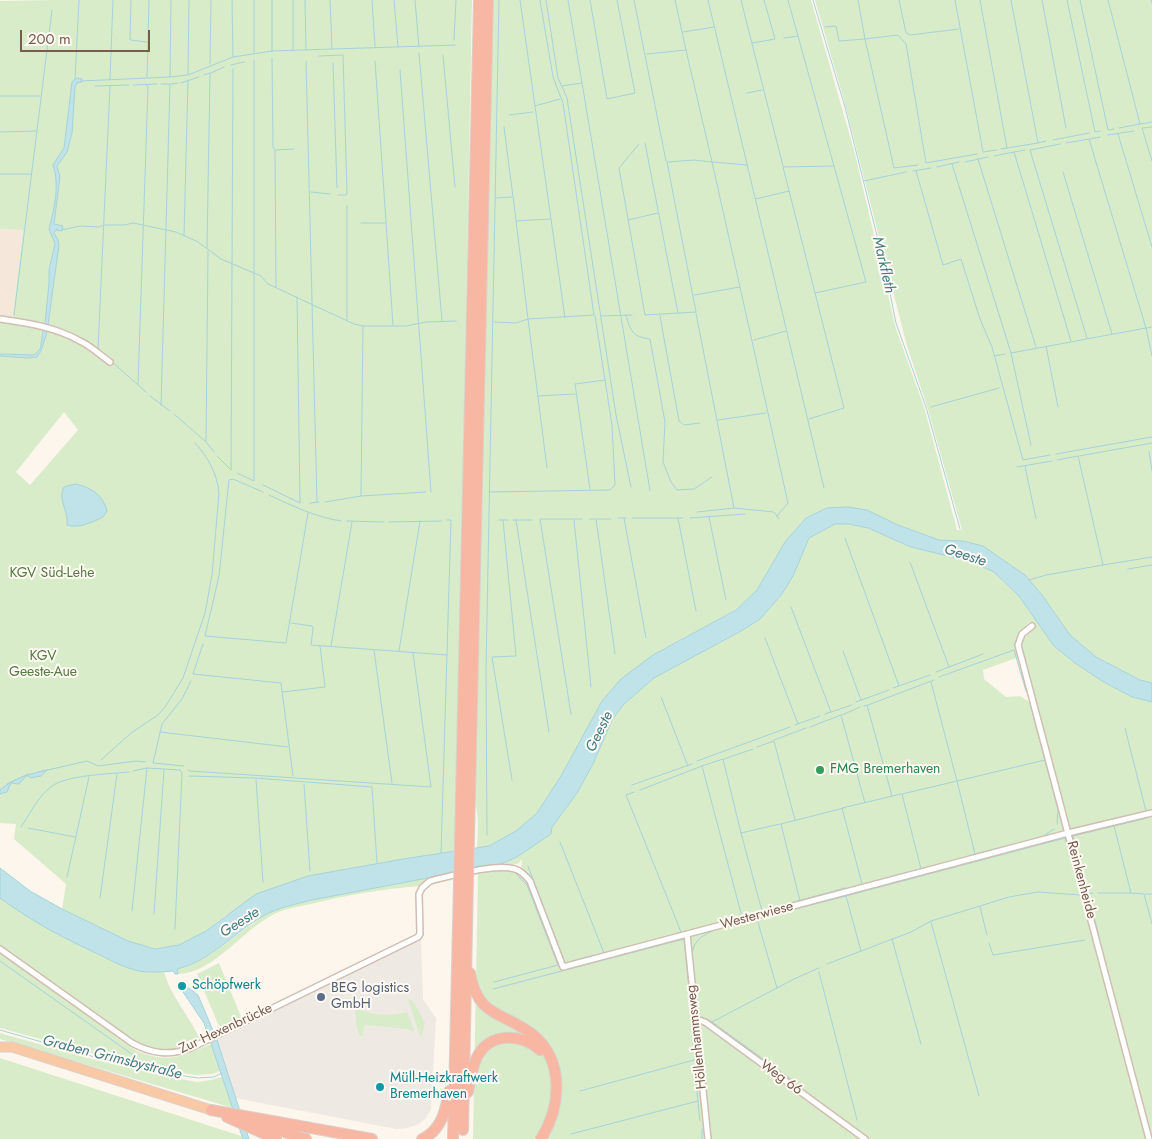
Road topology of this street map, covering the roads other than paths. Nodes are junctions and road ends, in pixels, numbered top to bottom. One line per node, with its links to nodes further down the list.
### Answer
1 (479, 0): 8 (highway)
2 (488, 0): 8 (highway)
3 (0, 319): 4 (street)
4 (110, 362)
5 (1032, 626): 7 (street, Reinkenheide)
6 (1152, 813): 7 (street, Westerwiese)
7 (1068, 833): 11 (street, Westerwiese); 29 (street, Reinkenheide)
8 (464, 838): 9 (highway, bridge)
9 (463, 881): 13 (highway); 15 (highway)
10 (422, 888): 11 (street, Westerwiese); 12 (street, Zur Hexenbrücke)
11 (687, 934): 14 (street, Höllenhammsweg)
12 (0, 948)
13 (467, 954): 17 (highway); 20 (highway)
14 (696, 1019): 27 (street, Höllenhammsweg); 28 (street, Weg 66)
15 (456, 1030): 24 (highway); 25 (highway)
16 (0, 1046): 18 (highway)
17 (554, 1069): 20 (highway); 26 (highway)
18 (211, 1110): 19 (highway)
19 (248, 1121): 21 (highway); 22 (highway); 23 (highway)
20 (463, 1134)
21 (276, 1139)
22 (306, 1139)
23 (372, 1139)
24 (422, 1139)
25 (453, 1139)
26 (541, 1139)
27 (708, 1139)
28 (865, 1139)
29 (1149, 1139)

